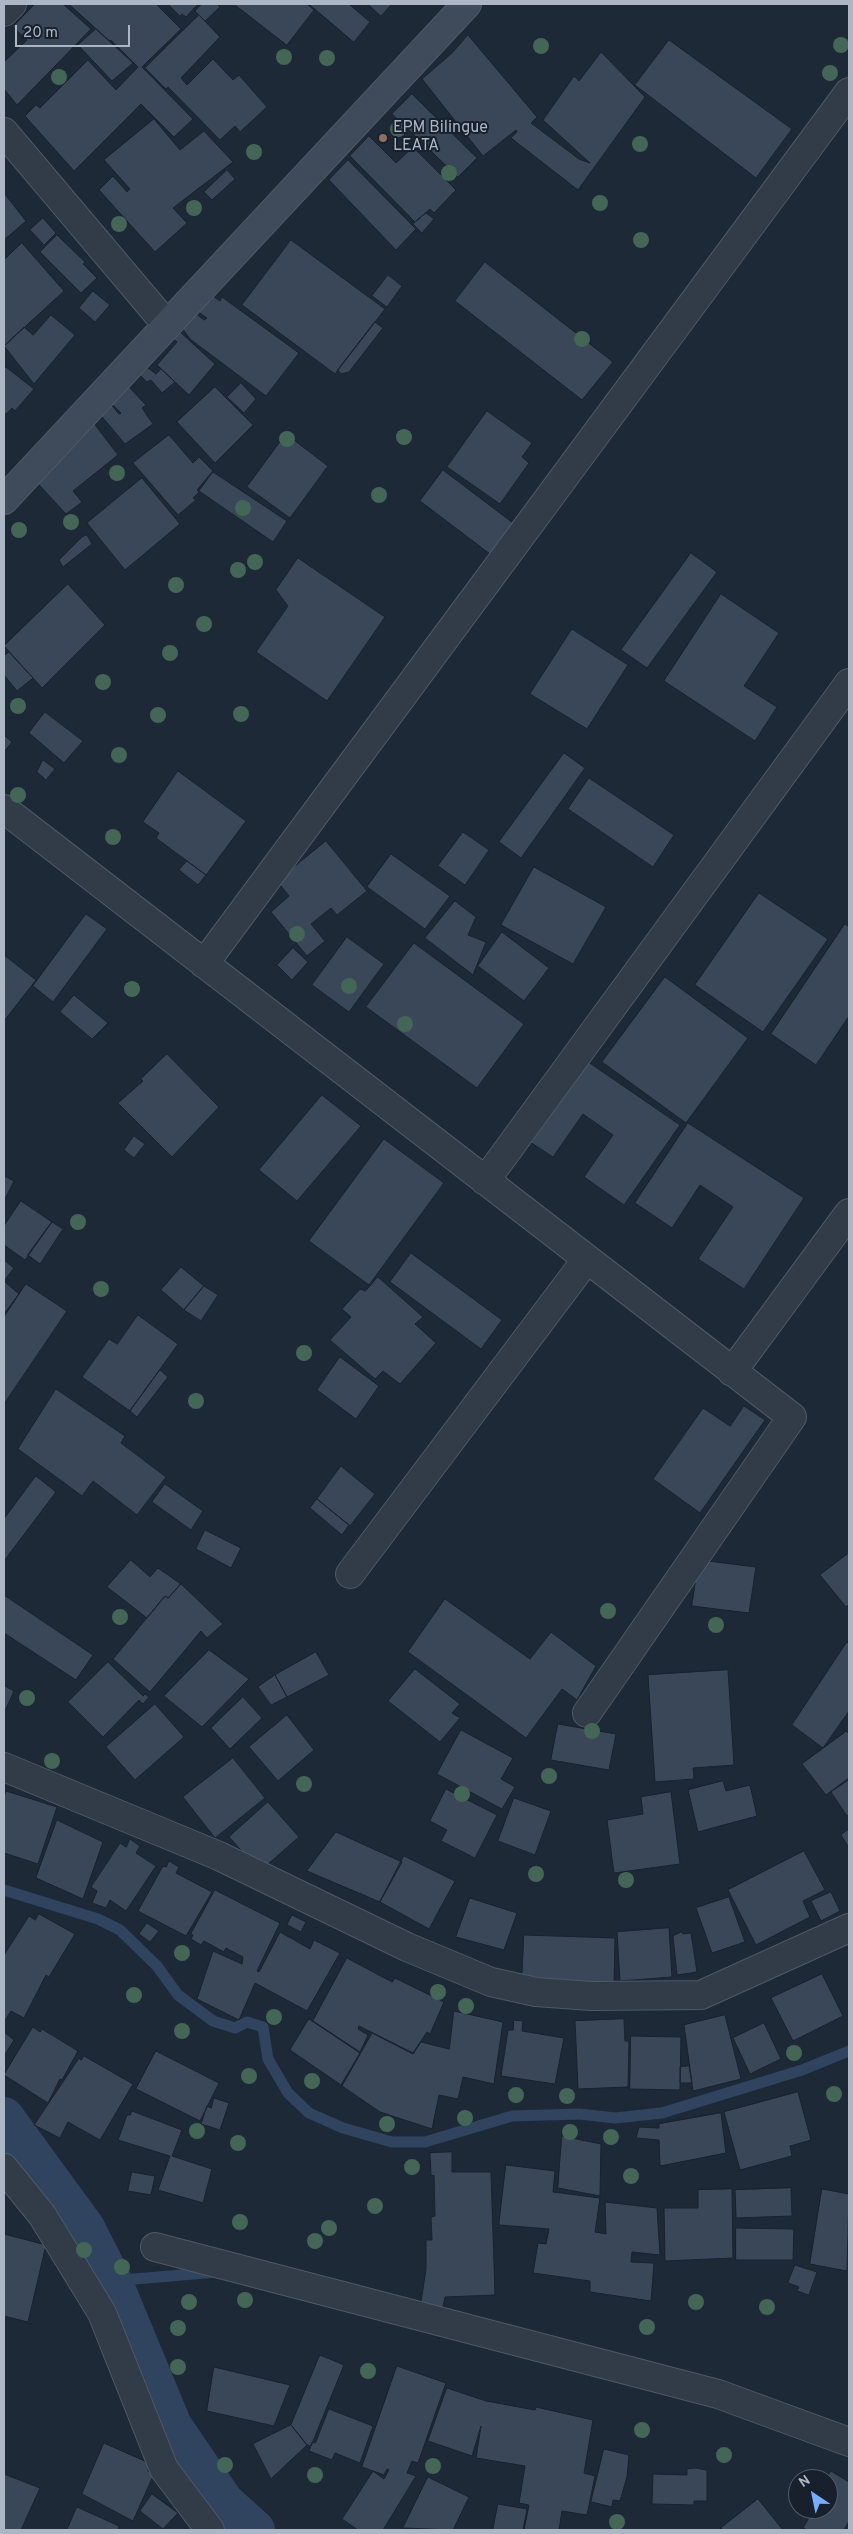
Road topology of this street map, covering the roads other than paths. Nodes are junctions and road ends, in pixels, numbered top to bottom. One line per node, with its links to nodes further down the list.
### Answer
1 (12, 4): 3 (street)
2 (467, 4): 6 (main road)
3 (4, 12)
4 (849, 92): 10 (street)
5 (4, 132): 6 (street)
6 (167, 325): 7 (main road)
7 (4, 500)
8 (849, 683): 11 (street)
9 (4, 809): 10 (street)
10 (204, 964): 11 (street)
11 (485, 1181): 13 (street)
12 (849, 1213): 14 (street)
13 (587, 1259): 14 (street); 15 (street)
14 (732, 1372): 16 (street)
15 (350, 1574)
16 (588, 1713)
17 (4, 1767): 18 (street)
18 (849, 1928)
19 (4, 2168): 22 (street)
20 (155, 2247): 21 (street)
21 (849, 2442)
22 (210, 2530)

